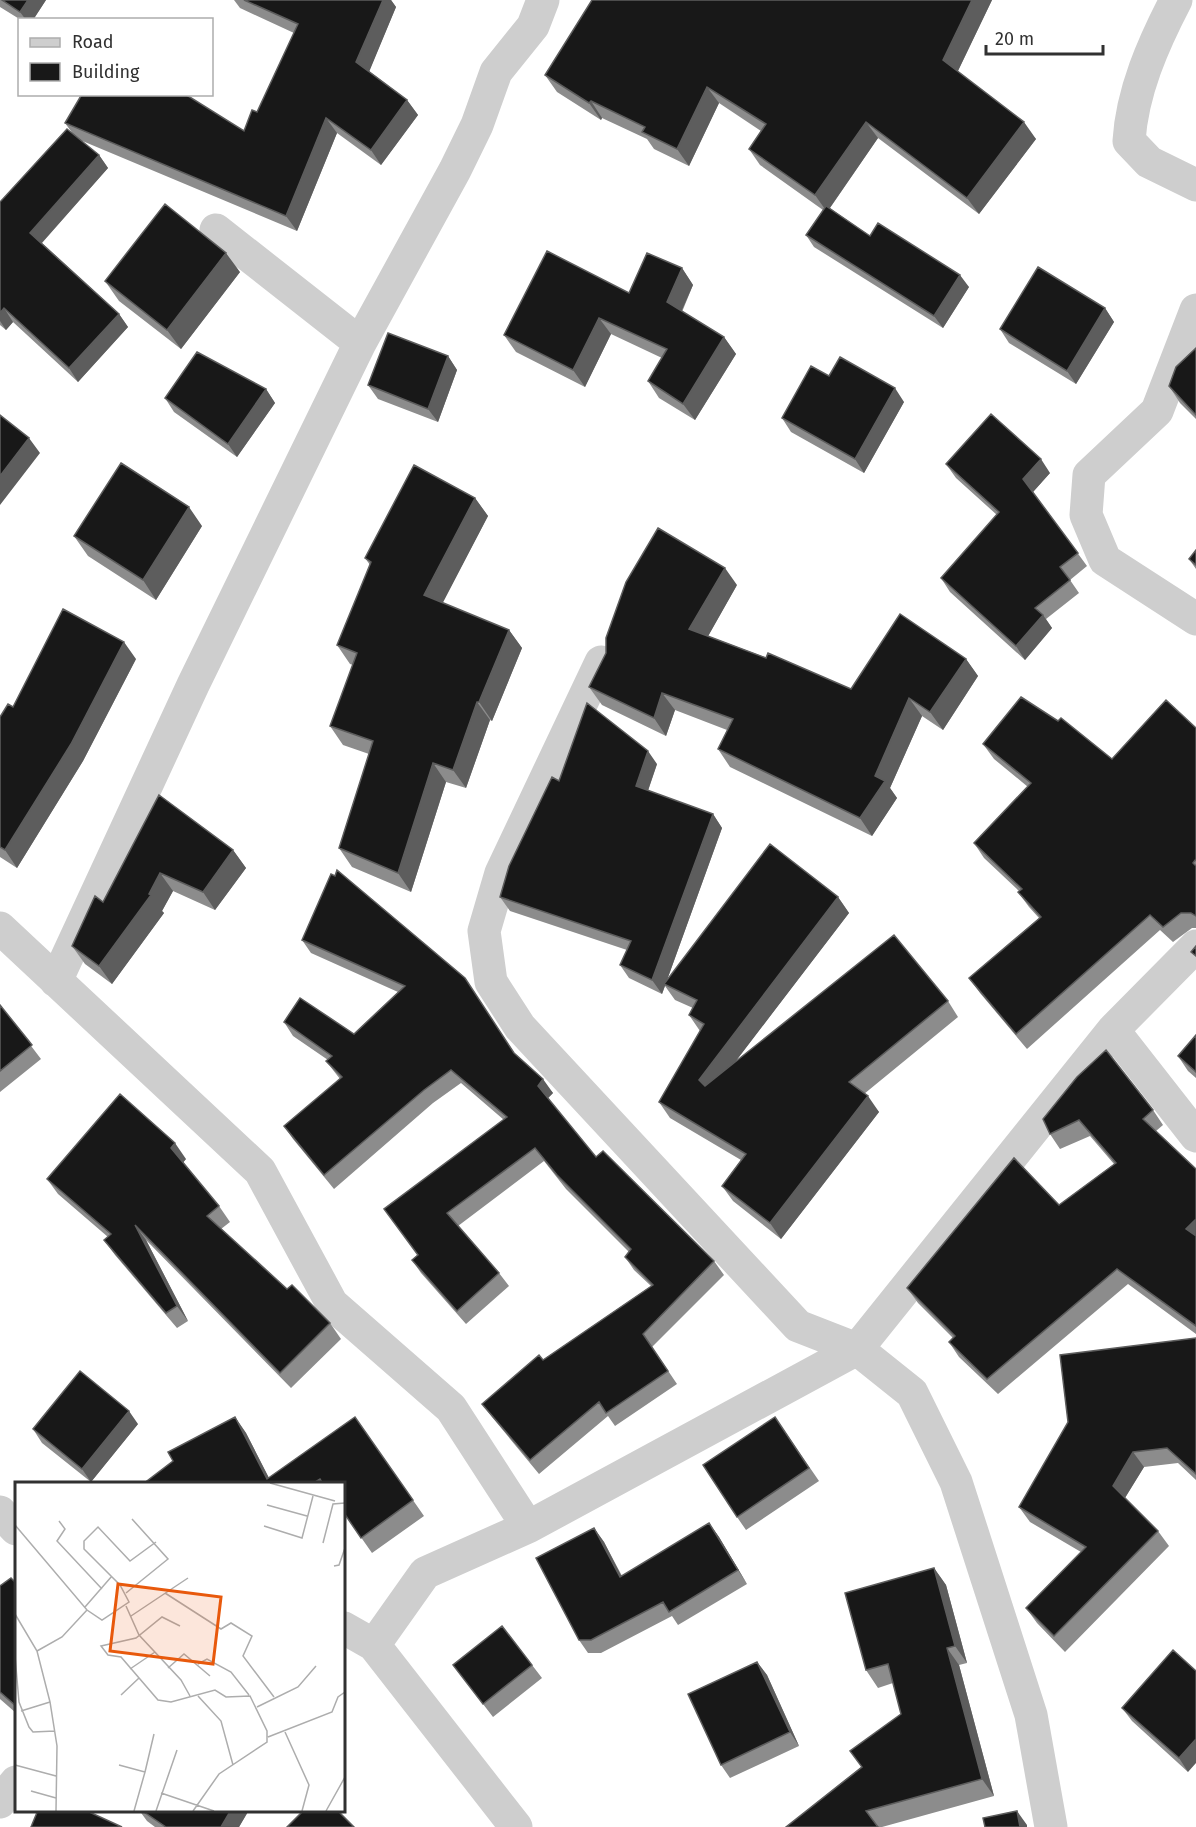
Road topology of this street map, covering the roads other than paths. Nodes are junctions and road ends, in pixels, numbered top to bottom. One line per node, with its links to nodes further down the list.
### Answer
1 (543, 0): 6 (street)
2 (1176, 0): 3 (street)
3 (1196, 185)
4 (216, 230): 6 (street)
5 (1196, 310): 7 (street)
6 (360, 343): 11 (street)
7 (1196, 619)
8 (601, 662): 14 (street)
9 (0, 928): 11 (street)
10 (1196, 946): 12 (street)
11 (56, 981): 16 (street)
12 (1113, 1030): 13 (street); 14 (street)
13 (1196, 1136)
14 (856, 1349): 16 (street); 23 (street)
15 (0, 1512): 17 (street)
16 (528, 1527): 19 (street)
17 (15, 1529)
18 (345, 1629): 19 (street)
19 (374, 1645): 22 (street)
20 (15, 1783): 21 (street)
21 (0, 1802)
22 (516, 1827)
23 (1051, 1827)

